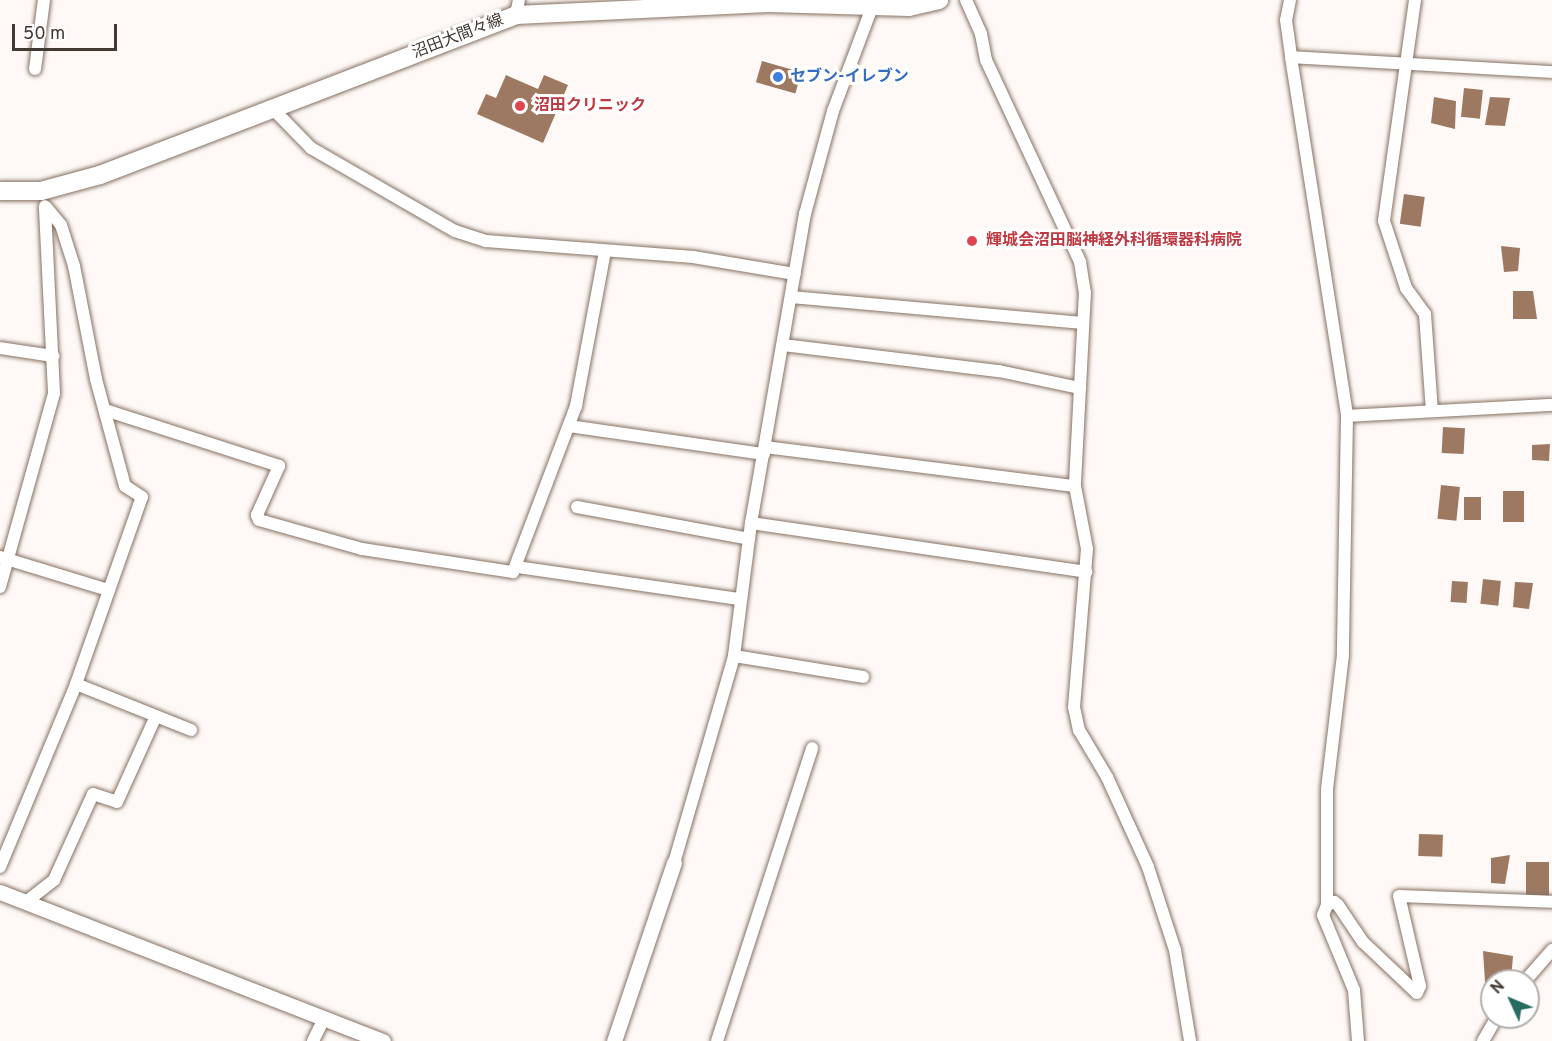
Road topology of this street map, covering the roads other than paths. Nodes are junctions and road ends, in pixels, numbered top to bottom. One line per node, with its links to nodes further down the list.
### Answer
1 (44, 0): 11 (street)
2 (939, 0): 7 (main road, 沼田大間々線)
3 (966, 0): 19 (street)
4 (1290, 0): 9 (street)
5 (1415, 0): 10 (street)
6 (769, 2): 7 (main road, 沼田大間々線); 8 (main road, 沼田大間々線)
7 (879, 4): 17 (street)
8 (518, 8): 13 (main road, 沼田大間々線)
9 (1291, 57): 10 (street); 27 (street)
10 (1404, 63): 12 (street); 26 (street)
11 (35, 69)
12 (1552, 72)
13 (272, 108): 15 (main road, 沼田大間々線); 16 (street)
14 (0, 191): 15 (main road, 沼田大間々線)
15 (43, 199): 22 (street); 25 (street)
16 (605, 251): 17 (street); 28 (street)
17 (795, 274): 18 (street)
18 (791, 297): 19 (street); 20 (street)
19 (1083, 323): 23 (street)
20 (783, 345): 23 (street); 29 (street)
21 (0, 348): 22 (street)
22 (53, 356): 34 (street)
23 (1080, 388): 30 (street)
24 (1552, 405): 26 (street)
25 (105, 410): 35 (street); 38 (street)
26 (1432, 411): 27 (street)
27 (1347, 416): 51 (street)
28 (569, 426): 29 (street); 35 (street)
29 (764, 450): 30 (street); 32 (street)
30 (1075, 486): 36 (street)
31 (578, 507): 33 (street)
32 (751, 523): 33 (street); 36 (street)
33 (749, 539): 39 (street)
34 (5, 558): 37 (street); 38 (street)
35 (517, 567): 39 (street)
36 (1086, 572): 59 (street)
37 (0, 587)
38 (108, 590): 42 (street)
39 (740, 599): 40 (street)
40 (734, 656): 41 (street); 46 (street)
41 (863, 677)
42 (76, 684): 43 (street); 47 (street)
43 (156, 716): 44 (street); 49 (street)
44 (190, 730)
45 (812, 748): 58 (street)
46 (674, 863): 57 (street)
47 (0, 867)
48 (0, 892): 49 (street)
49 (26, 902): 54 (street)
50 (1552, 902): 51 (street)
51 (1327, 906): 60 (street)
52 (1552, 950): 53 (street)
53 (1535, 969)
54 (324, 1018): 55 (street); 56 (street)
55 (313, 1041)
56 (383, 1041)
57 (614, 1041)
58 (717, 1041)
59 (1191, 1041)
60 (1358, 1041)

